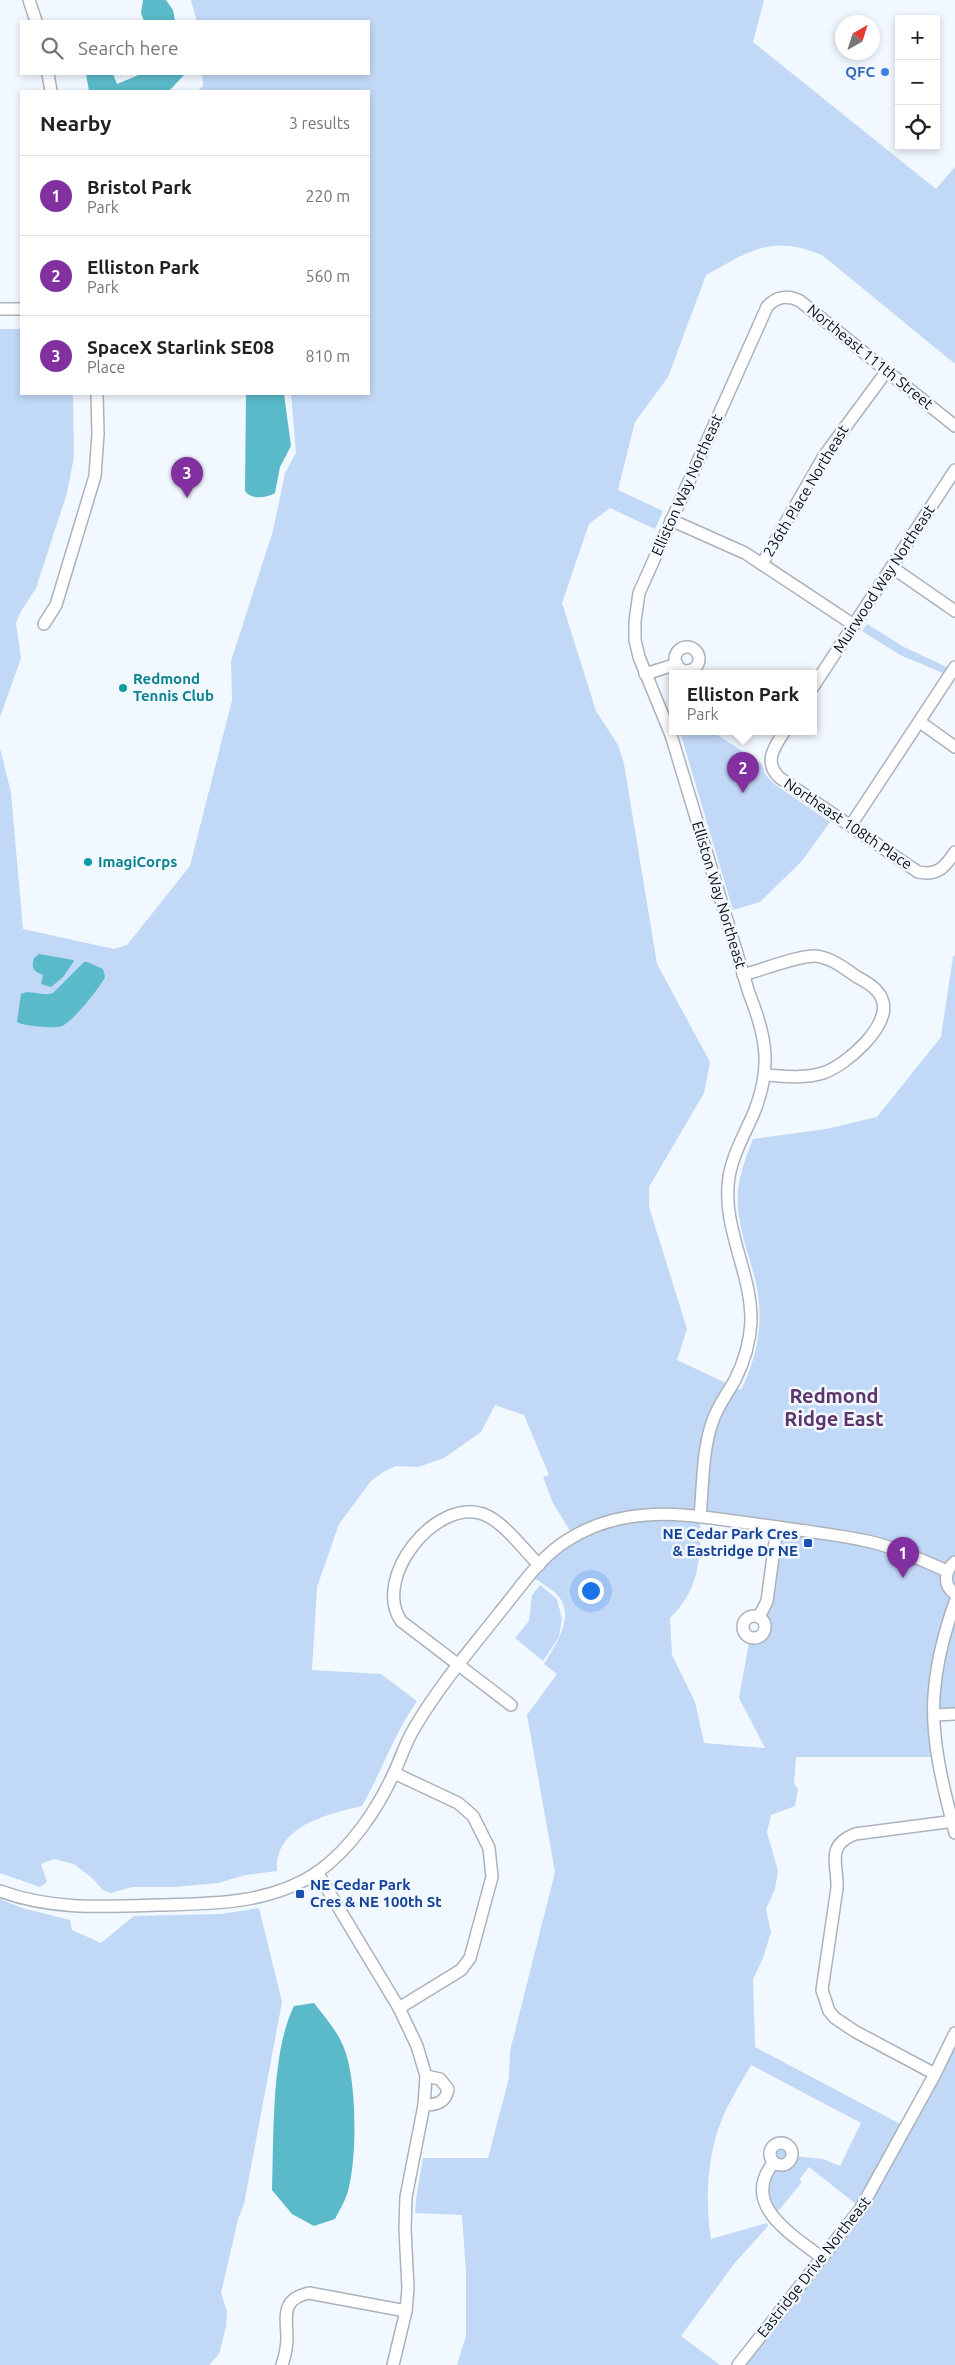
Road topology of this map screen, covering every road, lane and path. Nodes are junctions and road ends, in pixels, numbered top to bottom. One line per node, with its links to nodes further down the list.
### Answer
1 (29, 0): 2 (street)
2 (36, 20)
3 (48, 75): 4 (street)
4 (51, 90)
5 (781, 297): 8 (street, Northeast 111th Street); 12 (street, Elliston Way Northeast)
6 (0, 309): 7 (street)
7 (20, 310)
8 (886, 372): 10 (street, Northeast 111th Street); 13 (street, 236th Place Northeast)
9 (97, 395): 16 (street)
10 (955, 426)
11 (955, 470): 14 (street, Muirwood Way Northeast)
12 (671, 520): 13 (street); 20 (street, Elliston Way Northeast)
13 (762, 564): 17 (street)
14 (893, 568): 15 (street); 17 (street, Muirwood Way Northeast)
15 (955, 611)
16 (44, 624)
17 (854, 625): 21 (street, Muirwood Way Northeast)
18 (676, 664): 20 (street)
19 (955, 667): 22 (street)
20 (645, 674): 23 (street, Elliston Way Northeast)
21 (817, 681)
22 (920, 722): 26 (street); 27 (street)
23 (669, 729)
24 (671, 735): 29 (street, Elliston Way Northeast)
25 (782, 735): 27 (street, Northeast 108th Place)
26 (955, 747)
27 (851, 825): 28 (street, Northeast 108th Place)
28 (955, 852)
29 (743, 975): 30 (street, Elliston Way Northeast); 30 (street)
30 (766, 1075): 31 (street, Elliston Way Northeast)
31 (700, 1517): 32 (street); 33 (street)
32 (777, 1527): 34 (street); 37 (street)
33 (538, 1566): 38 (street); 38 (street)
34 (951, 1566): 35 (street)
35 (955, 1594)
36 (955, 1602): 41 (street)
37 (758, 1617)
38 (458, 1666): 39 (street); 42 (street)
39 (511, 1705)
40 (955, 1714): 41 (street)
41 (934, 1716): 43 (street)
42 (394, 1772): 44 (street); 46 (street)
43 (954, 1826): 48 (street)
44 (317, 1872): 45 (street); 46 (street)
45 (0, 1890)
46 (399, 2008): 49 (street)
47 (955, 2032): 48 (street, Eastridge Drive Northeast)
48 (935, 2074): 52 (street, Eastridge Drive Northeast)
49 (426, 2076): 50 (street); 50 (street)
50 (424, 2105): 53 (street)
51 (774, 2162): 52 (street)
52 (822, 2258): 56 (street, Eastridge Drive Northeast)
53 (406, 2312): 54 (street); 55 (street)
54 (282, 2365)
55 (393, 2365)
56 (738, 2365)

